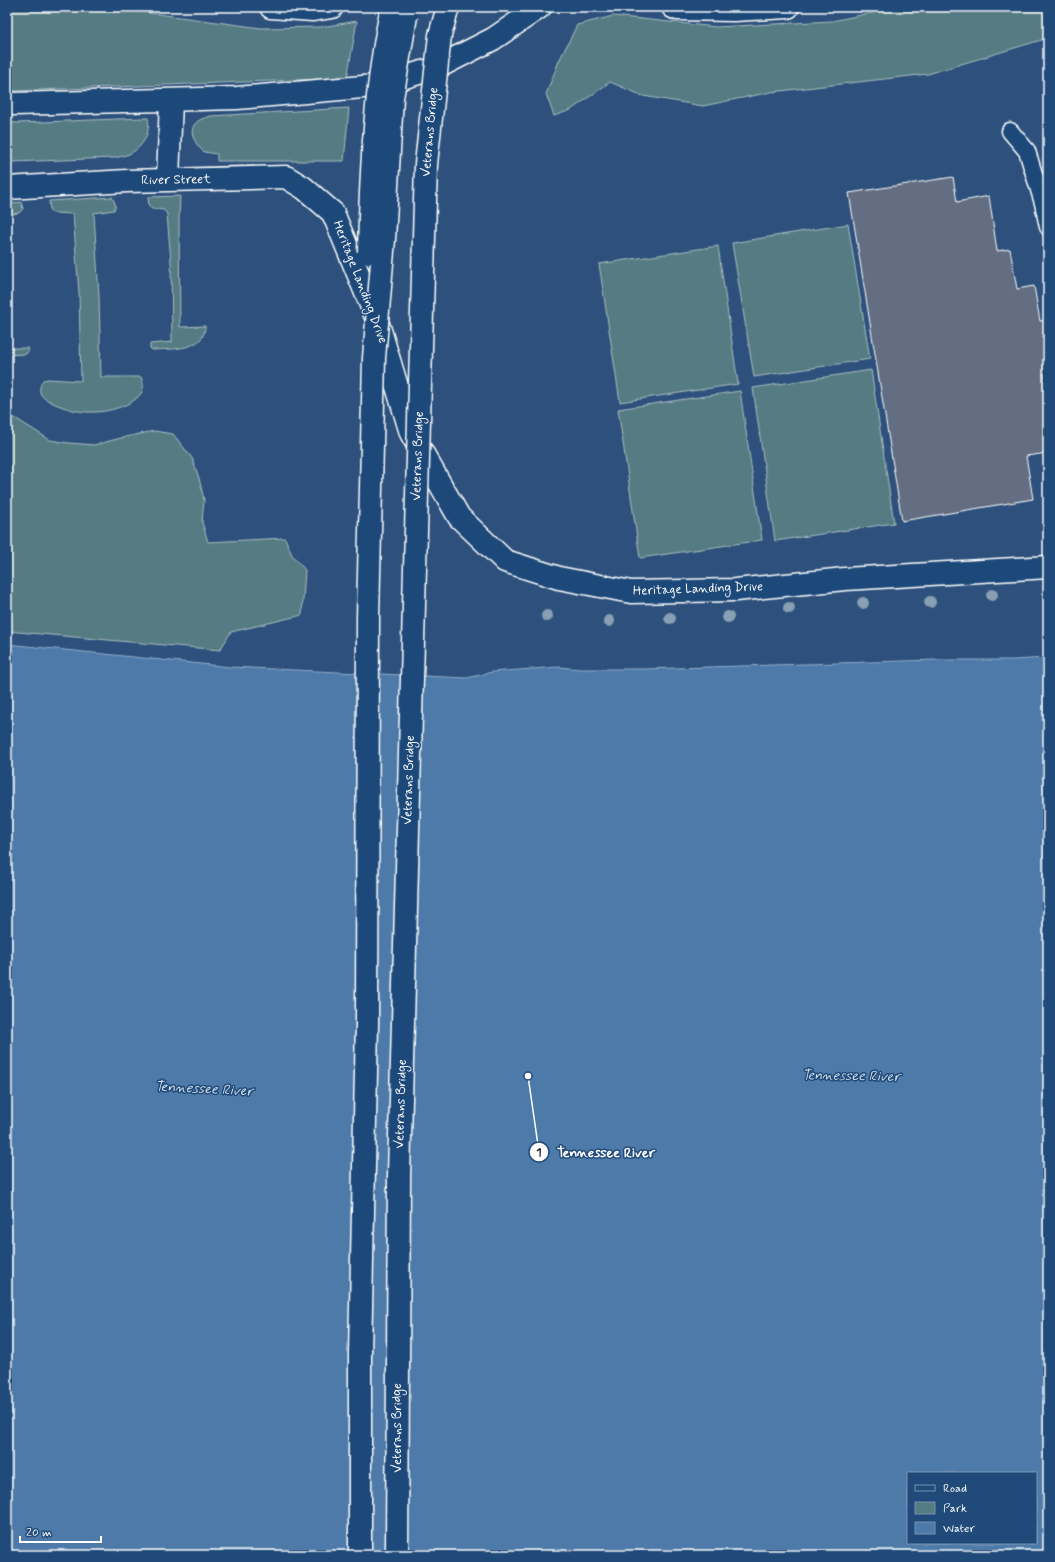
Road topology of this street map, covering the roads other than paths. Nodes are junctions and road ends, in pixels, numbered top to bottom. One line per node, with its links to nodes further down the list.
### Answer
1 (272, 7): 2 (main road)
2 (332, 7)
3 (392, 7): 16 (main road, bridge)
4 (408, 7): 16 (main road, bridge)
5 (448, 7): 19 (main road, Veterans Bridge, bridge)
6 (540, 7): 9 (main road)
7 (673, 7): 8 (main road)
8 (788, 7)
9 (171, 100): 10 (main road); 12 (main road)
10 (7, 102)
11 (1010, 132): 15 (lane)
12 (168, 179): 13 (main road, River Street); 14 (main road, River Street)
13 (7, 188)
14 (333, 212): 17 (main road, Heritage Landing Drive)
15 (1048, 226)
16 (374, 358): 18 (main road, bridge)
17 (1048, 567)
18 (360, 1555)
19 (397, 1555)

